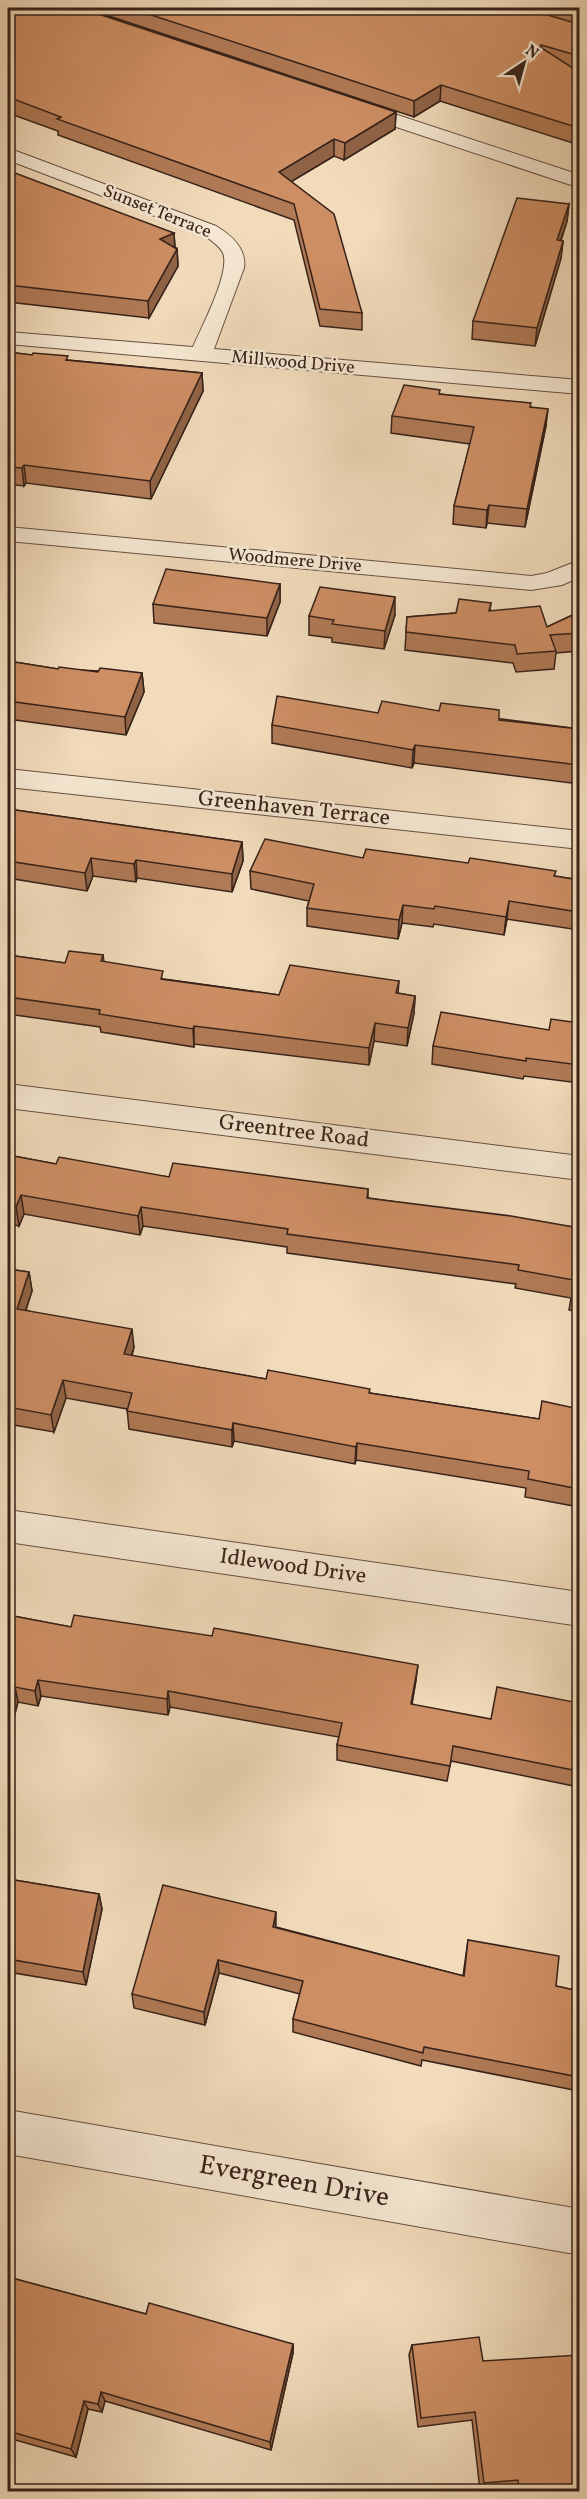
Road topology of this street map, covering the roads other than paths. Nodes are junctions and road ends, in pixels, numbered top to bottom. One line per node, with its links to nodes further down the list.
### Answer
1 (333, 100): 3 (street)
2 (8, 154): 5 (street, Sunset Terrace)
3 (579, 182)
4 (8, 338): 5 (street, Millwood Drive)
5 (201, 355): 6 (street, Millwood Drive)
6 (579, 387)
7 (8, 534): 8 (street, Woodmere Drive)
8 (579, 567)
9 (8, 778): 10 (street, Greenhaven Terrace)
10 (579, 840)
11 (8, 1096): 12 (street, Greentree Road)
12 (579, 1168)
13 (8, 1526): 14 (street, Idlewood Drive)
14 (579, 1609)
15 (8, 2133): 16 (street, Evergreen Drive)
16 (579, 2232)

